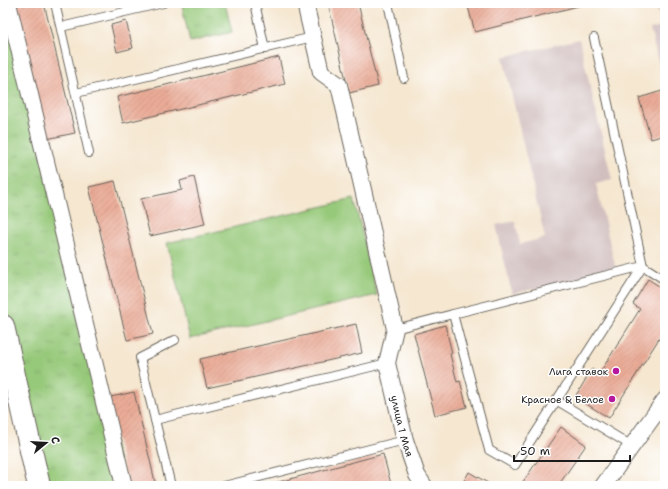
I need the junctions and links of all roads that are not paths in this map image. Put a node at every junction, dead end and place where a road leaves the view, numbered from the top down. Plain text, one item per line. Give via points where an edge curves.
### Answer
1 (8, 3) edge
2 (56, 3) edge
3 (163, 3) edge
4 (254, 3) edge
5 (305, 3) edge
6 (388, 3) edge
7 (61, 27) junction
8 (313, 37) junction
9 (594, 38) dead end
10 (265, 48) junction
11 (404, 78) dead end
12 (76, 93) junction
13 (89, 153) dead end
14 (643, 266) junction
15 (665, 280) edge
16 (453, 314) junction
17 (3, 326) edge
18 (395, 329) junction
19 (175, 340) dead end
20 (387, 363) junction
21 (556, 400) junction
22 (665, 400) edge
23 (155, 420) junction
24 (405, 440) junction
25 (632, 446) junction
26 (39, 486) edge
27 (124, 486) edge
28 (171, 486) edge
29 (224, 486) edge
30 (424, 486) edge
31 (603, 486) edge

1 - 27 street
2 - 7 lane
3 - 7 lane
4 - 10 lane
5 - 8 street
6 - 11 lane
7 - 12 lane
8 - 10 lane
8 - 18 street via 321,72 339,86
9 - 14 lane
10 - 12 lane
12 - 13 lane
14 - 15 lane
14 - 16 lane
14 - 21 lane
16 - 18 lane
16 - 21 lane via 489,450 515,465
17 - 26 main road
18 - 20 street
19 - 23 lane via 140,358
20 - 23 lane
20 - 24 street, улица 1 Мая
21 - 25 lane
22 - 25 street
23 - 28 lane
24 - 29 lane
24 - 30 street, улица 1 Мая via 417,475
25 - 31 street

